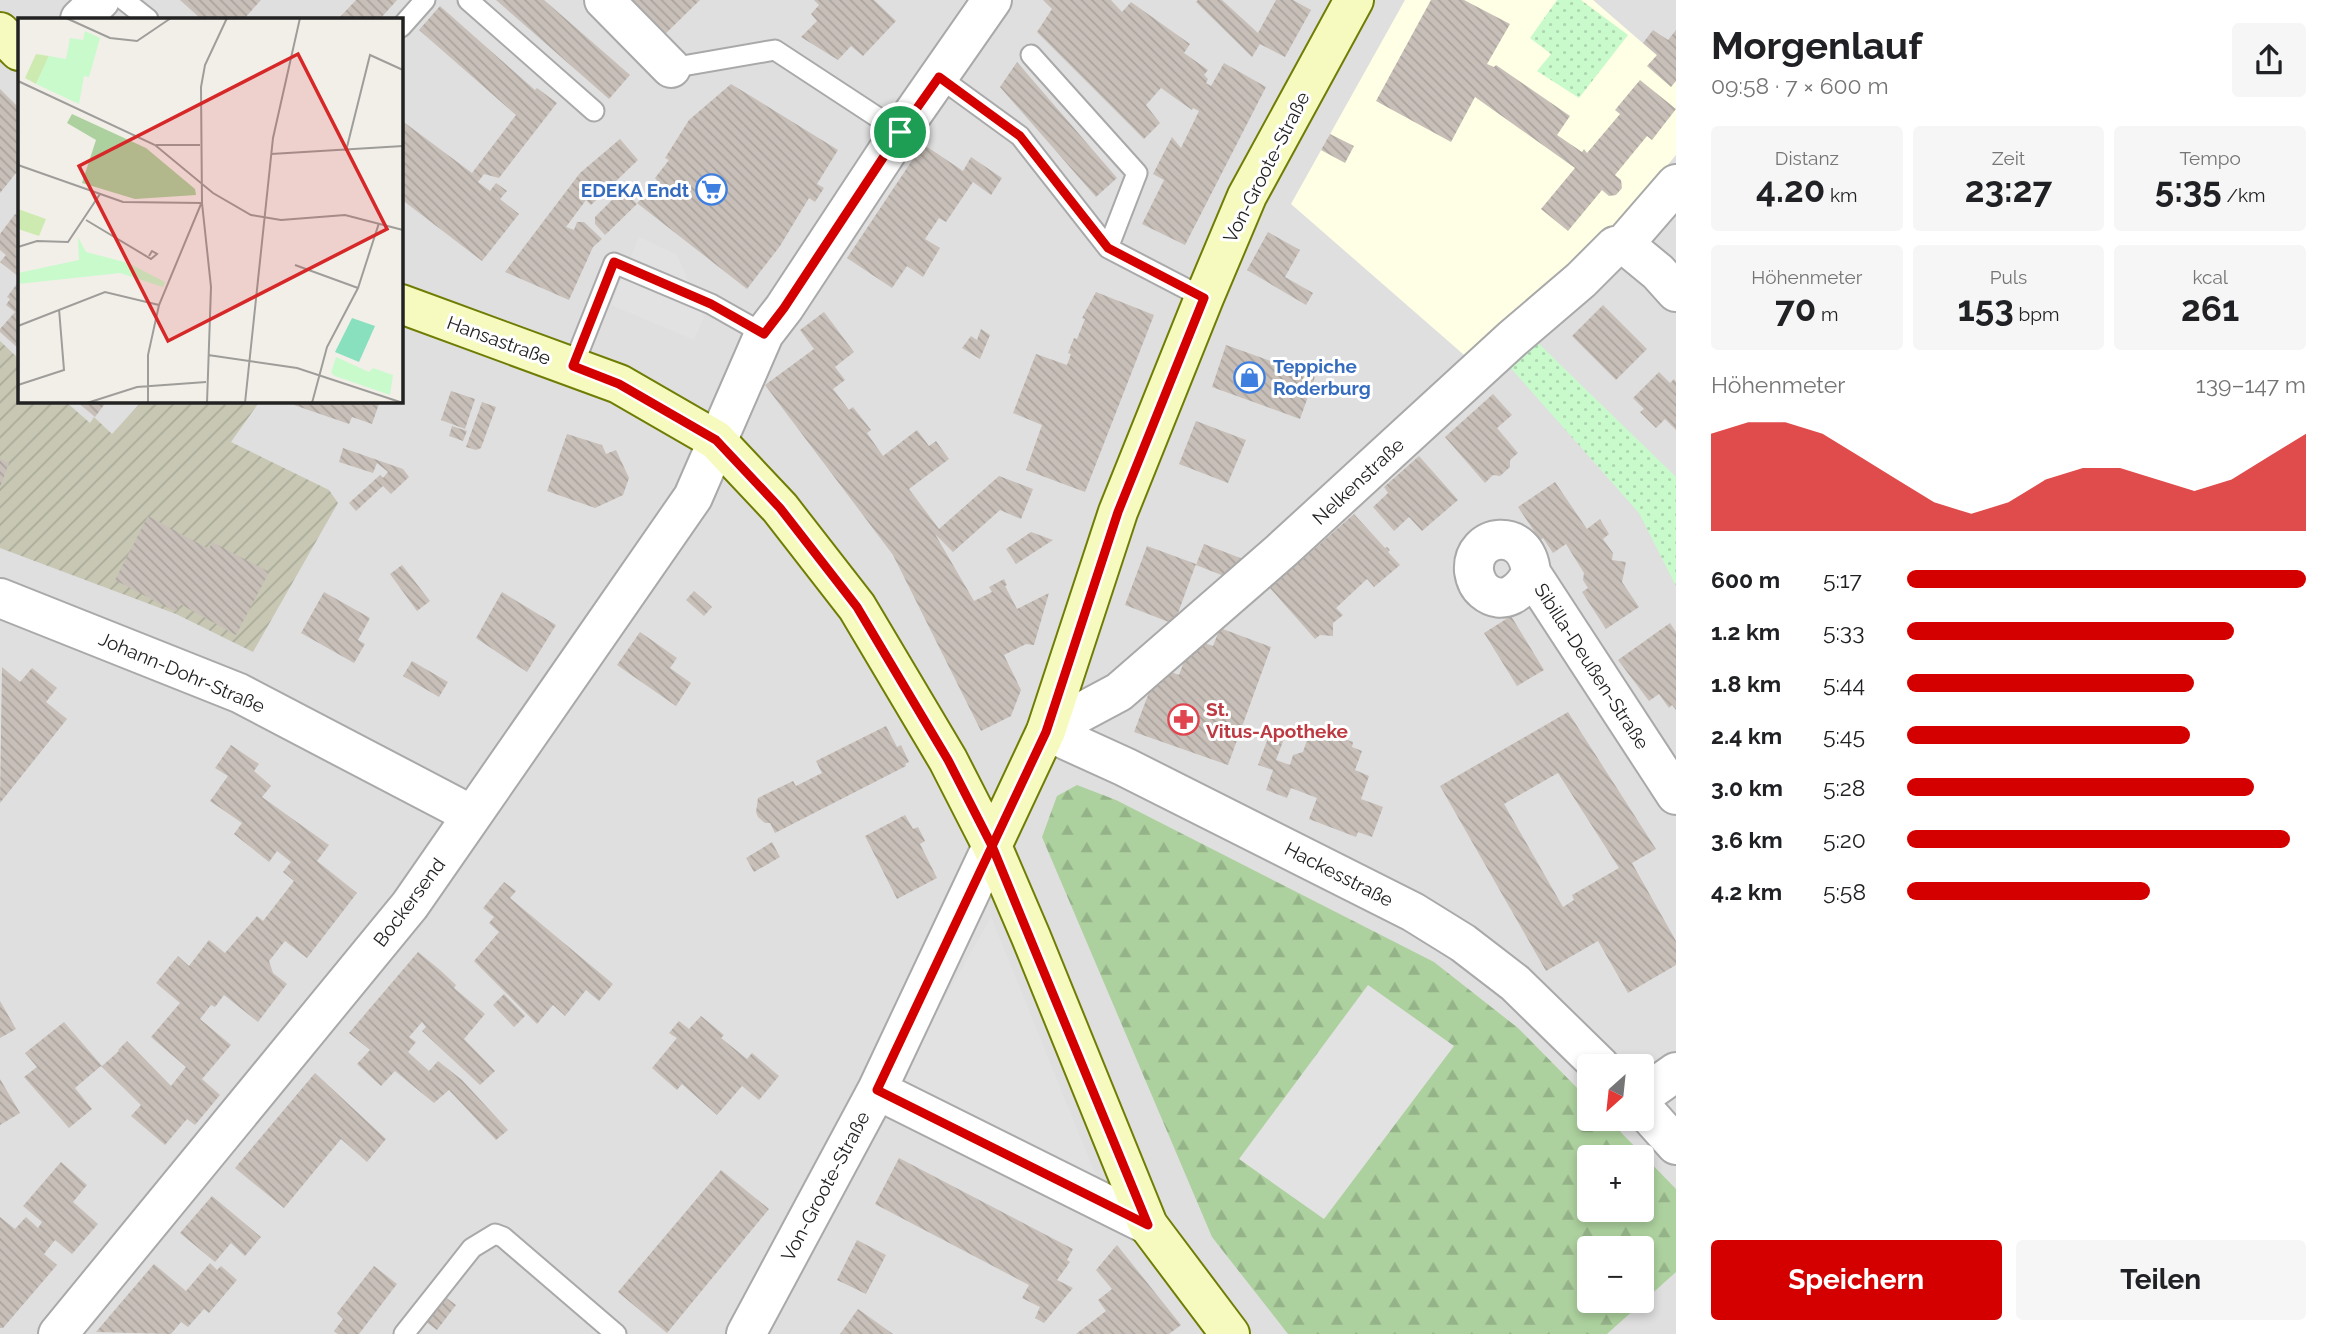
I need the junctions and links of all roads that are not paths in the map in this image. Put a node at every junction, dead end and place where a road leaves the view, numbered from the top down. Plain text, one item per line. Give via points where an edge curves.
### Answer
1 (100, 0) edge
2 (124, 0) edge
3 (425, 0) edge
4 (468, 0) edge
5 (604, 0) edge
6 (992, 0) edge
7 (1354, 0) edge
8 (81, 18) edge
9 (147, 18) edge
10 (402, 26) edge
11 (0, 32) edge
12 (18, 50) edge
13 (1031, 55) dead end
14 (671, 68) joint
15 (939, 77) junction
16 (594, 111) dead end
17 (900, 132) junction
18 (1668, 208) edge
19 (1624, 244) junction
20 (1108, 248) junction
21 (1670, 272) edge
22 (1204, 298) junction
23 (402, 304) edge
24 (764, 334) junction
25 (573, 366) junction
26 (716, 440) junction
27 (1531, 573) dead end
28 (2, 603) edge
29 (1046, 732) junction
30 (1676, 795) edge
31 (472, 815) junction
32 (992, 846) junction
33 (1588, 1054) edge
34 (1676, 1072) edge
35 (1654, 1088) edge
36 (877, 1090) junction
37 (1654, 1120) edge
38 (1676, 1145) edge
39 (1148, 1225) junction
40 (58, 1334) edge
41 (404, 1334) edge
42 (616, 1334) edge
43 (746, 1334) edge
44 (1230, 1334) edge

1 - 8 street
2 - 9 lane
3 - 10 lane
4 - 16 lane
5 - 14 street
6 - 15 street, Bockersend
7 - 22 street, Von-Groote-Straße via 1247,196
11 - 12 street
13 - 20 lane via 1137,173
14 - 17 lane via 775,50
15 - 17 street, Bockersend
15 - 20 lane via 1020,136
17 - 24 street, Bockersend
18 - 19 street, Nelkenstraße
19 - 21 street
19 - 29 street, Nelkenstraße via 1615,246 1119,692
20 - 22 lane
22 - 29 street, Von-Groote-Straße via 1118,512
23 - 25 street, Hansastraße
24 - 25 lane via 711,304 614,262
24 - 26 street, Bockersend
25 - 26 street, Hansastraße via 619,384
26 - 31 street, Bockersend via 693,497
26 - 32 street, Hansastraße via 780,508 857,607 948,760
27 - 30 street, Sibilla-Deußen-Straße
28 - 31 street, Johann-Dohr-Straße via 239,693
29 - 32 street, Von-Groote-Straße
29 - 33 street, Hackesstraße via 1125,766 1413,912 1515,983
31 - 40 street, Bockersend via 410,905
32 - 36 street, Von-Groote-Straße
32 - 39 street, Hansastraße
34 - 35 street
36 - 39 street
36 - 43 street, Von-Groote-Straße
37 - 38 street
39 - 44 street, Hansastraße
41 - 42 lane via 472,1248 495,1234

